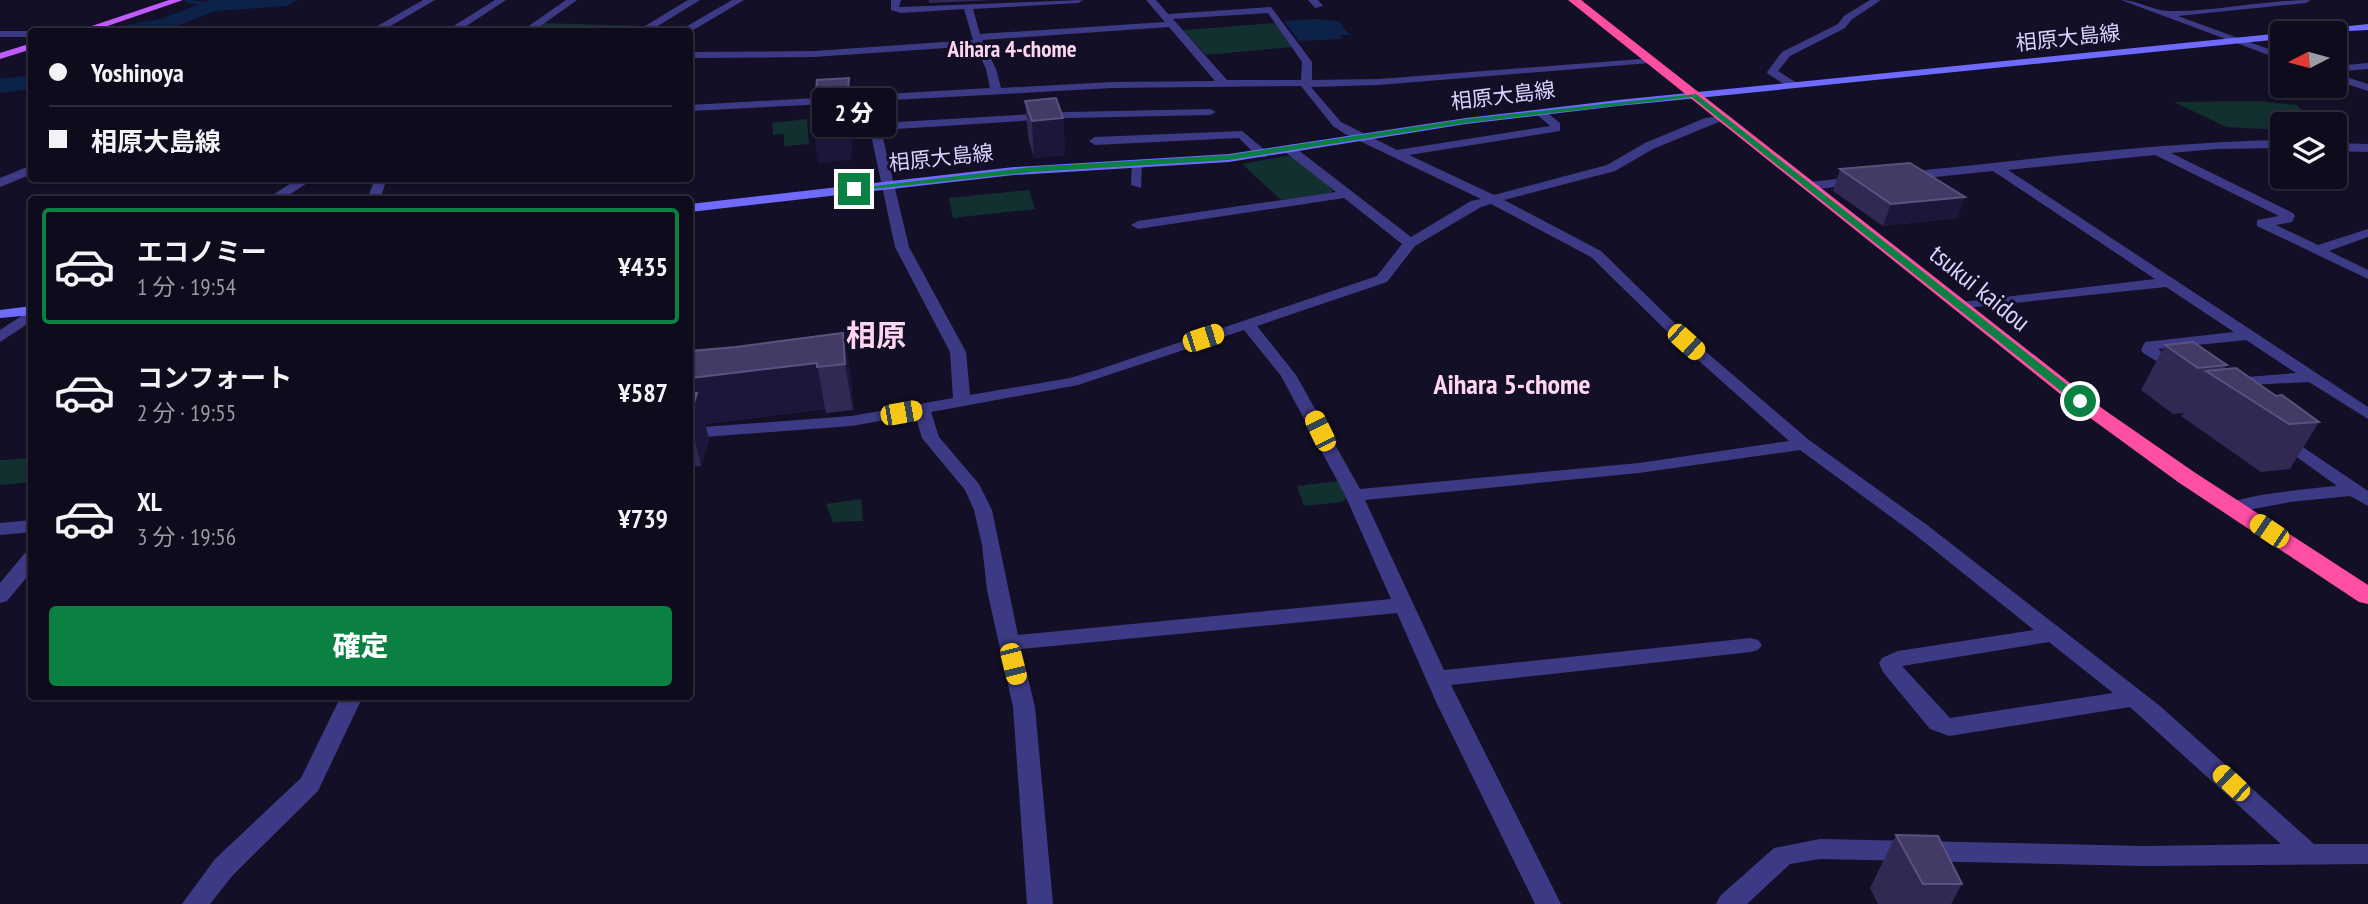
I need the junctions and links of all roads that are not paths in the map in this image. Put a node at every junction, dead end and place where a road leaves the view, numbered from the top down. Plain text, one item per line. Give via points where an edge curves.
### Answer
1 (178, 0) edge
2 (429, 0) edge
3 (501, 0) edge
4 (572, 0) edge
5 (695, 0) edge
6 (896, 0) edge
7 (1078, 0) edge
8 (1151, 0) edge
9 (1574, 0) edge
10 (1876, 0) edge
11 (2126, 0) edge
12 (2306, 0) edge
13 (714, 1) edge
14 (737, 1) edge
15 (967, 6) junction
16 (2165, 14) junction
17 (1168, 21) junction
18 (2368, 27) edge
19 (91, 28) edge
20 (379, 28) edge
21 (456, 28) edge
22 (531, 28) edge
23 (647, 28) edge
24 (689, 28) edge
25 (2347, 29) edge
26 (0, 34) edge
27 (28, 34) edge
28 (2270, 37) edge
29 (977, 40) junction
30 (2239, 41) junction
31 (28, 47) edge
32 (2270, 53) edge
33 (693, 55) edge
34 (0, 56) edge
35 (1650, 60) junction
36 (2368, 66) edge
37 (2347, 68) edge
38 (2347, 81) edge
39 (1224, 84) junction
40 (1306, 84) junction
41 (1793, 85) junction
42 (2368, 88) edge
43 (996, 91) junction
44 (1694, 95) junction
45 (868, 97) junction
46 (693, 108) edge
47 (1210, 113) dead end
48 (1540, 113) junction
49 (1722, 117) junction
50 (875, 127) junction
51 (1360, 138) junction
52 (1095, 141) dead end
53 (2270, 143) edge
54 (2347, 148) edge
55 (1289, 149) junction
56 (2367, 149) edge
57 (2157, 151) junction
58 (1262, 154) junction
59 (1394, 154) junction
60 (1136, 164) junction
61 (1994, 166) junction
62 (28, 171) edge
63 (1898, 177) edge
64 (1873, 180) edge
65 (302, 182) edge
66 (0, 184) edge
67 (890, 185) junction
68 (1137, 185) dead end
69 (1809, 186) junction
70 (1345, 194) junction
71 (278, 196) edge
72 (1490, 198) junction
73 (693, 208) edge
74 (1138, 225) dead end
75 (2368, 233) edge
76 (1410, 243) junction
77 (2320, 249) junction
78 (2368, 261) edge
79 (2347, 264) junction
80 (2368, 275) edge
81 (2168, 282) junction
82 (1962, 306) junction
83 (28, 312) edge
84 (0, 314) edge
85 (28, 315) edge
86 (1247, 324) junction
87 (2248, 335) junction
88 (0, 337) edge
89 (2311, 377) junction
90 (2196, 379) edge
91 (2224, 393) edge
92 (962, 401) junction
93 (922, 409) junction
94 (2368, 414) edge
95 (2265, 426) edge
96 (693, 433) edge
97 (1803, 444) junction
98 (1354, 495) junction
99 (2361, 495) edge
100 (2232, 507) junction
101 (28, 526) edge
102 (0, 529) edge
103 (28, 562) edge
104 (0, 596) edge
105 (2368, 596) edge
106 (1404, 605) junction
107 (2053, 634) junction
108 (1008, 643) junction
109 (1751, 645) dead end
110 (1437, 679) junction
111 (2134, 698) junction
112 (350, 700) edge
113 (2308, 854) junction
114 (2368, 854) edge
115 (195, 904) edge
116 (1041, 904) edge
117 (1548, 904) edge
118 (1729, 904) edge

1 - 19 main road
2 - 20 street
3 - 21 street
4 - 22 street
5 - 23 street
6 - 15 street via 894,8 901,10
7 - 15 street
8 - 17 street
9 - 35 highway, tsukui kaidou
10 - 41 street via 1842,26 1781,59 1772,72
11 - 16 street
12 - 16 street
13 - 14 street
14 - 24 street
15 - 29 street
16 - 30 street
17 - 29 street
17 - 39 street
17 - 40 street via 1271,10 1307,62
18 - 25 street
26 - 27 street
28 - 30 street, 相原大島線
29 - 33 street via 794,55
29 - 43 street via 994,71
30 - 32 street
30 - 41 street, 相原大島線
31 - 34 main road
35 - 40 street
35 - 44 highway, tsukui kaidou
36 - 37 street
38 - 42 street
39 - 40 street
39 - 43 street
40 - 51 street via 1337,124
41 - 44 street, 相原大島線
43 - 45 street
44 - 48 street, 相原大島線
44 - 49 highway, tsukui kaidou
45 - 46 street
45 - 50 street
47 - 50 street via 1068,115
48 - 51 street, 相原大島線
48 - 59 street via 1556,129
49 - 69 highway, tsukui kaidou
49 - 72 street via 1649,146 1611,167
50 - 67 street
51 - 55 street, 相原大島線
51 - 59 street
52 - 58 street via 1242,134
53 - 57 street
54 - 56 street
55 - 58 street, 相原大島線
55 - 70 street
57 - 61 street
57 - 77 street via 2287,215 2287,219 2262,223
58 - 60 street, 相原大島線
59 - 72 street
60 - 67 street, 相原大島線 via 1032,169
60 - 68 street
61 - 63 street
61 - 81 street
62 - 66 street
64 - 69 street
65 - 71 street
67 - 73 street, 相原大島線
67 - 92 street via 902,247 958,352
69 - 82 highway, tsukui kaidou
70 - 74 street
70 - 76 street
72 - 76 street
72 - 97 street via 1596,254 1686,342
75 - 77 street
76 - 86 street via 1382,279
77 - 79 street
78 - 79 street
79 - 80 street
81 - 82 street
81 - 87 street
82 - 100 highway, tsukui kaidou via 2086,405
83 - 84 street
85 - 88 street
86 - 92 street via 1072,382
86 - 98 street via 1288,374
87 - 89 street
87 - 90 street via 2150,345 2157,357
89 - 91 street
89 - 94 street
92 - 93 street
93 - 96 street via 812,425
93 - 108 street via 931,438 973,488 984,510
95 - 99 street
97 - 98 street via 1639,468
97 - 107 street
98 - 106 street
99 - 100 street via 2290,496
100 - 105 highway, tsukui kaidou
101 - 102 street
103 - 104 street
106 - 108 street
106 - 110 street
107 - 111 street
107 - 111 street via 1890,663 1938,723 1949,727
108 - 116 street via 1030,749
109 - 110 street
110 - 117 street
111 - 113 street
112 - 115 street via 310,784 224,867
113 - 114 street
113 - 118 street via 2144,856 1820,849 1783,855

